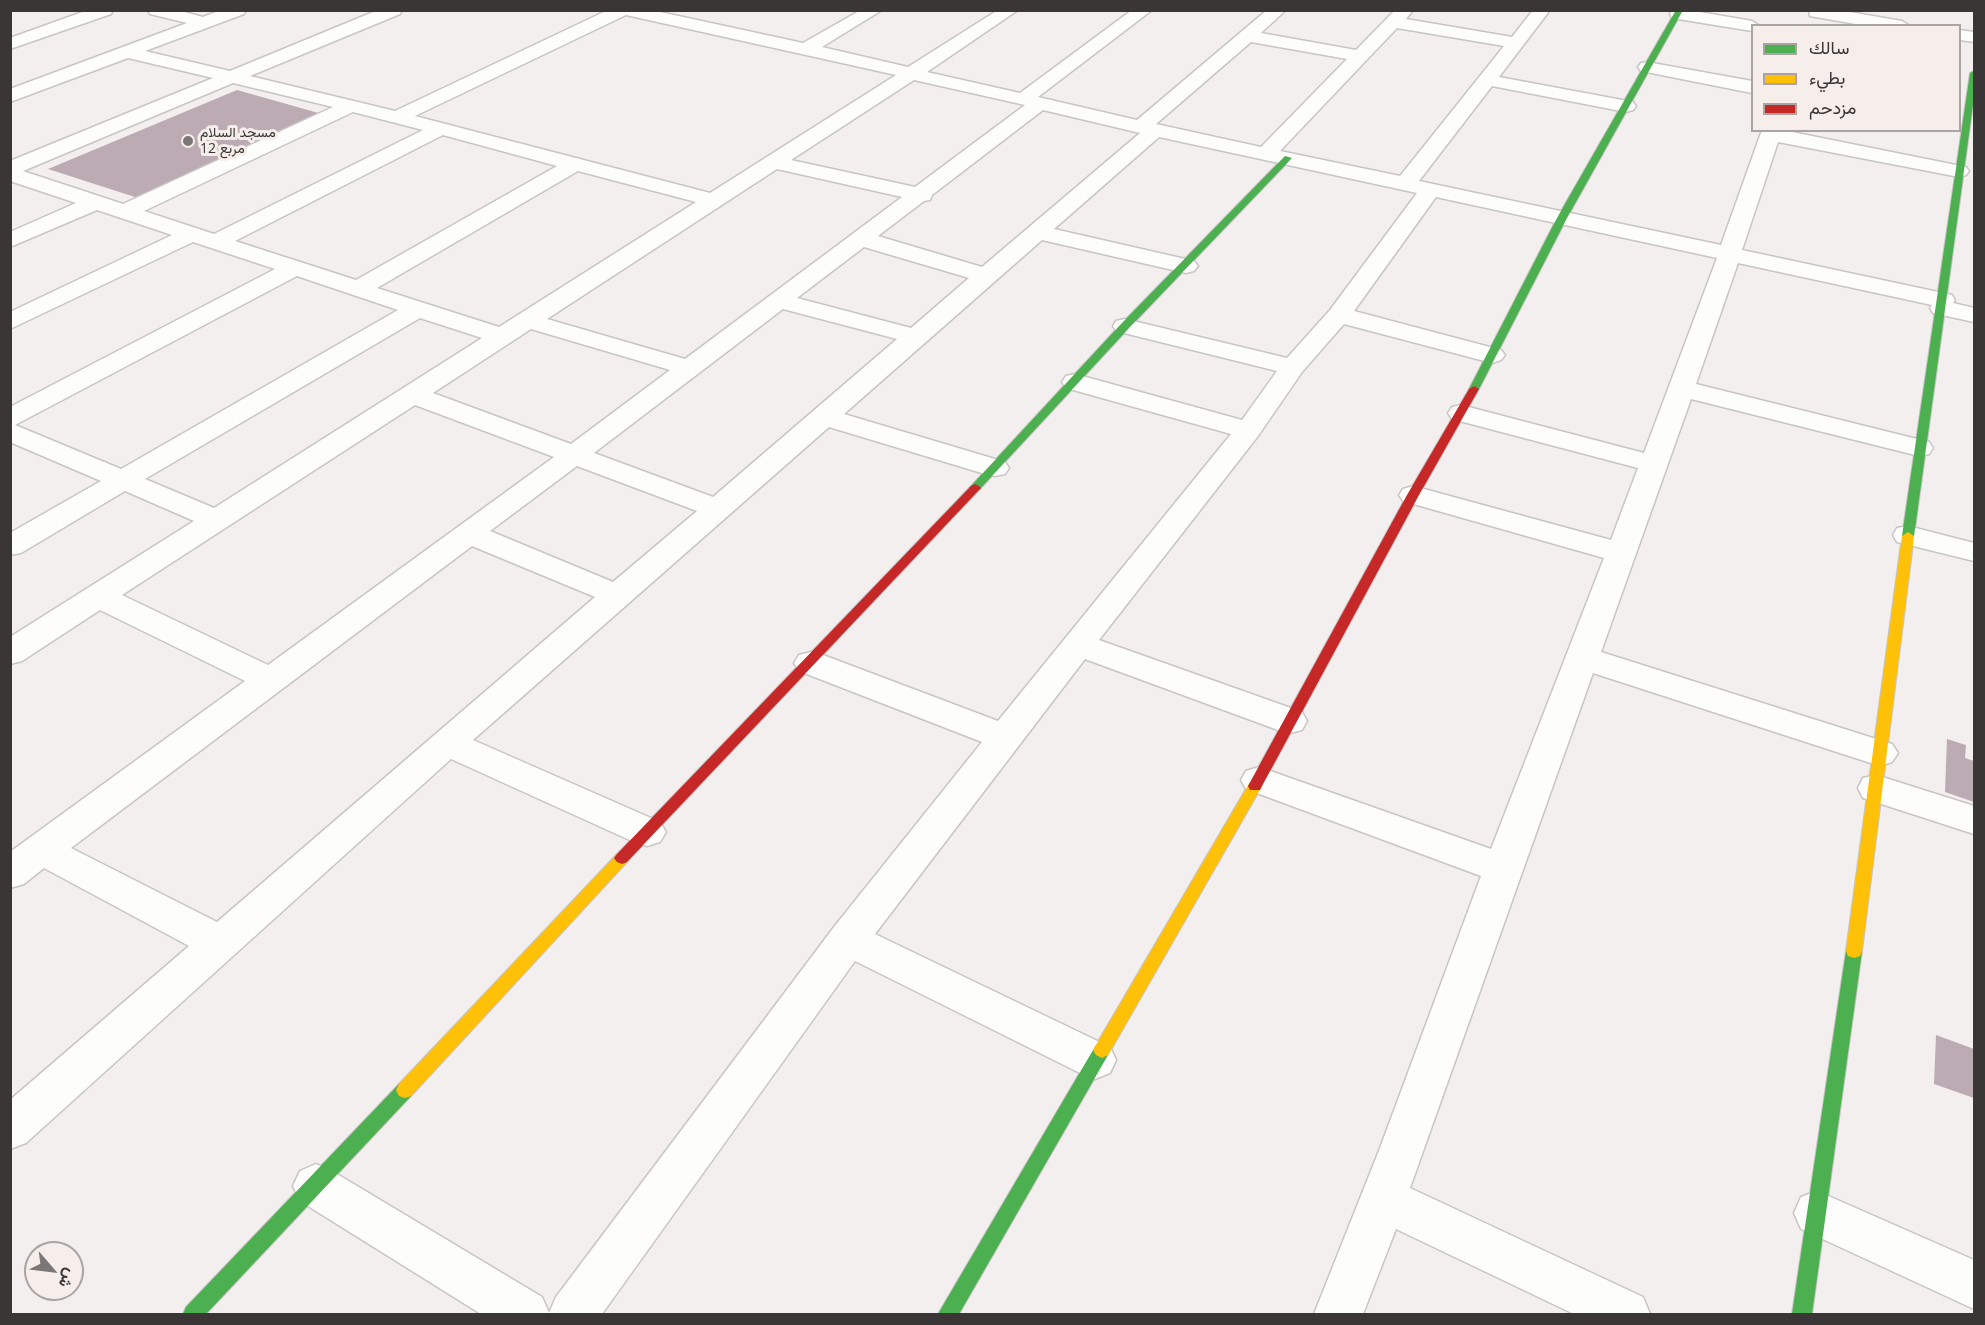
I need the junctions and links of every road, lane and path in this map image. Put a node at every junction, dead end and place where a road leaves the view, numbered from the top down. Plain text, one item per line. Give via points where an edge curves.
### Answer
1 (105, 10) edge
2 (156, 10) edge
3 (238, 10) edge
4 (393, 10) edge
5 (624, 10) edge
6 (874, 10) edge
7 (1010, 10) edge
8 (1278, 10) edge
9 (1542, 10) edge
10 (1116, 12) dead end
11 (1679, 12) edge
12 (1141, 13) edge
13 (734, 15) dead end
14 (1400, 16) edge
15 (1814, 16) edge
16 (205, 23) junction
17 (20, 24) dead end
18 (1884, 24) edge
19 (1751, 26) edge
20 (708, 28) junction
21 (48, 30) junction
22 (1247, 36) junction
23 (1516, 43) junction
24 (10, 44) edge
25 (806, 49) junction
26 (127, 52) junction
27 (1360, 56) junction
28 (1647, 67) junction
29 (910, 73) junction
30 (1974, 73) edge
31 (234, 77) junction
32 (1487, 80) junction
33 (1751, 87) edge
34 (10, 96) edge
35 (1030, 102) junction
36 (351, 106) junction
37 (1626, 106) junction
38 (397, 117) junction
39 (1148, 128) junction
40 (440, 129) junction
41 (1771, 133) edge
42 (1969, 139) edge
43 (1265, 154) junction
44 (1288, 159) junction
45 (772, 162) junction
46 (574, 164) junction
47 (10, 169) edge
48 (1959, 171) junction
49 (10, 174) edge
50 (1418, 187) junction
51 (922, 195) junction
52 (712, 200) junction
53 (96, 202) junction
54 (124, 212) junction
55 (1563, 218) junction
56 (1038, 232) junction
57 (192, 234) junction
58 (862, 239) junction
59 (10, 240) edge
60 (215, 242) junction
61 (1729, 254) junction
62 (1186, 266) junction
63 (295, 268) junction
64 (987, 276) junction
65 (358, 289) junction
66 (780, 301) junction
67 (1942, 304) junction
68 (417, 309) junction
69 (1339, 315) junction
70 (1974, 315) edge
71 (525, 320) junction
72 (10, 322) edge
73 (1125, 326) junction
74 (500, 336) junction
75 (917, 337) junction
76 (1491, 355) junction
77 (690, 368) junction
78 (1293, 368) junction
79 (1075, 382) junction
80 (1680, 388) junction
81 (413, 395) junction
82 (1461, 413) junction
83 (825, 417) junction
84 (10, 418) edge
85 (1248, 430) junction
86 (10, 432) edge
87 (1920, 448) junction
88 (574, 455) junction
89 (1654, 464) junction
90 (995, 468) junction
91 (123, 480) junction
92 (1413, 495) junction
93 (717, 508) junction
94 (217, 520) junction
95 (468, 533) junction
96 (1908, 535) junction
97 (10, 546) edge
98 (1974, 552) edge
99 (1621, 553) junction
100 (617, 595) junction
101 (98, 596) junction
102 (1078, 644) junction
103 (10, 653) edge
104 (1584, 658) junction
105 (811, 663) junction
106 (271, 680) junction
107 (1290, 721) junction
108 (1005, 737) junction
109 (447, 743) junction
110 (1878, 771) junction
111 (1259, 780) junction
112 (1974, 820) edge
113 (647, 832) junction
114 (42, 850) junction
115 (1503, 869) junction
116 (10, 873) edge
117 (848, 939) junction
118 (220, 943) junction
119 (1095, 1060) junction
120 (10, 1129) edge
121 (316, 1186) junction
122 (1385, 1200) junction
123 (1817, 1214) junction
124 (1974, 1285) edge
125 (193, 1314) edge
126 (525, 1314) edge
127 (573, 1314) edge
128 (948, 1314) edge
129 (1339, 1314) edge
130 (1626, 1314) edge
131 (1802, 1314) edge

1 - 21 street
2 - 16 street
3 - 16 street
4 - 31 street
5 - 20 street
5 - 38 street
6 - 25 street
7 - 29 street
8 - 22 street
9 - 23 street
10 - 12 street
11 - 19 street
11 - 28 street
12 - 35 street
13 - 20 street
14 - 23 street
14 - 27 street
15 - 18 street
16 - 26 street
17 - 21 street
20 - 25 street
21 - 24 street
22 - 27 street
22 - 39 street
23 - 32 street
25 - 29 street
26 - 31 street
26 - 34 street
27 - 43 street
28 - 33 street
28 - 37 street
29 - 35 street
29 - 45 street
30 - 42 street
31 - 36 street
31 - 47 street
32 - 37 street
32 - 50 street
35 - 39 street
35 - 51 street
36 - 38 street
36 - 54 street
37 - 55 street
38 - 40 street
39 - 43 street
39 - 56 street
40 - 46 street
40 - 60 street
41 - 48 street
41 - 61 street
42 - 48 street
43 - 44 street
44 - 50 street
44 - 62 street
45 - 51 street
45 - 52 street
46 - 52 street
46 - 65 street
48 - 67 street
49 - 53 street
50 - 55 street
50 - 69 street
51 - 58 street
52 - 71 street
53 - 54 street
53 - 59 street
54 - 57 street
55 - 61 street
55 - 76 street
56 - 62 street
56 - 64 street
57 - 60 street
57 - 72 street
58 - 64 street
58 - 66 street
60 - 63 street
61 - 67 street
61 - 80 street
62 - 73 street
63 - 65 street
63 - 84 street
64 - 75 street
65 - 68 street
66 - 75 street
66 - 77 street
67 - 70 street
67 - 87 street
68 - 74 street
68 - 91 street
69 - 76 street
69 - 78 street
71 - 74 street
71 - 77 street
73 - 78 street
73 - 79 street
74 - 81 street
75 - 83 street
76 - 82 street
77 - 88 street
78 - 85 street
79 - 85 street
79 - 90 street
80 - 87 street
80 - 89 street
81 - 88 street
81 - 94 street
82 - 89 street
82 - 92 street
83 - 90 street
83 - 93 street
85 - 102 street
86 - 91 street
87 - 96 street
88 - 93 street
88 - 95 street
89 - 99 street
90 - 105 street
91 - 94 street
91 - 97 street
92 - 99 street
92 - 107 street
93 - 100 street
94 - 101 street
95 - 100 street
95 - 106 street
96 - 98 street
96 - 110 street
99 - 104 street
100 - 109 street
101 - 103 street
101 - 106 street
102 - 107 street
102 - 108 street
104 - 110 street
104 - 115 street
105 - 108 street
105 - 113 street
106 - 114 street
107 - 111 street
108 - 117 street
109 - 113 street
109 - 118 street
110 - 112 street
110 - 123 street
111 - 115 street
111 - 119 street
113 - 121 street
114 - 116 street
114 - 118 street
115 - 122 street
117 - 119 street
117 - 127 street
118 - 120 street
119 - 128 street
121 - 125 street
121 - 126 street
122 - 129 street
122 - 130 street
123 - 124 street
123 - 131 street

